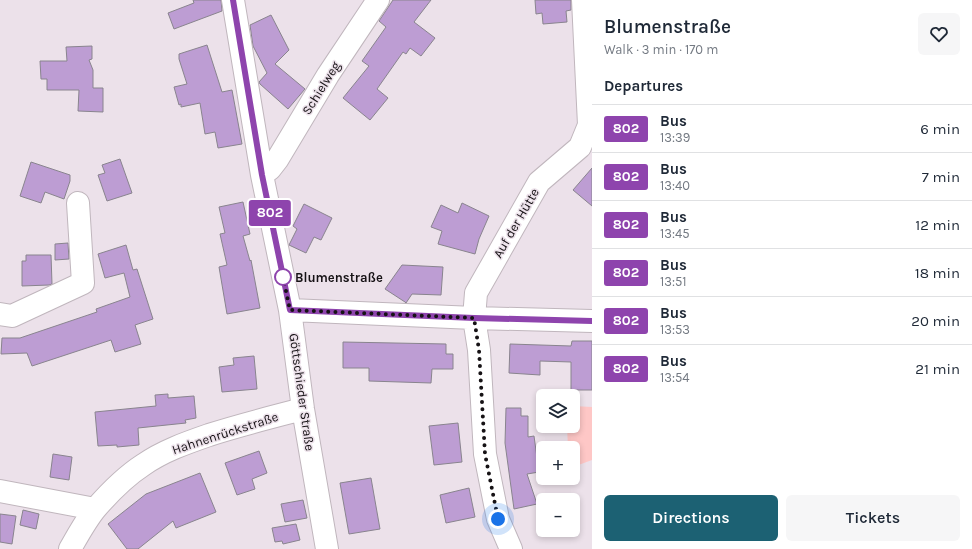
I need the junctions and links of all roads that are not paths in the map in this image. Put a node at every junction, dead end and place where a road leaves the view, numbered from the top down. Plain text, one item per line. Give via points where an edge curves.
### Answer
1 (233, 0) edge
2 (378, 0) edge
3 (586, 2) edge
4 (262, 175) junction
5 (78, 203) dead end
6 (290, 310) junction
7 (0, 314) edge
8 (474, 318) junction
9 (592, 321) edge
10 (303, 409) junction
11 (0, 490) edge
12 (95, 509) junction
13 (70, 549) edge
14 (327, 549) edge
15 (510, 549) edge

1 - 4 street, Göttschieder Straße
2 - 4 street, Schielweg via 328,75 277,160
3 - 8 street, Auf der Hütte via 589,125 580,147 539,182 476,294
4 - 6 street, Göttschieder Straße
5 - 7 street via 83,283 12,316
6 - 8 street
6 - 10 street, Göttschieder Straße
8 - 9 street
8 - 15 street, Auf der Hütte via 479,350 485,454 498,519
10 - 12 street, Hahnenrückstraße via 235,426 163,453 142,465
10 - 14 street, Göttschieder Straße
11 - 12 street
12 - 13 street, Hahnenrückstraße

